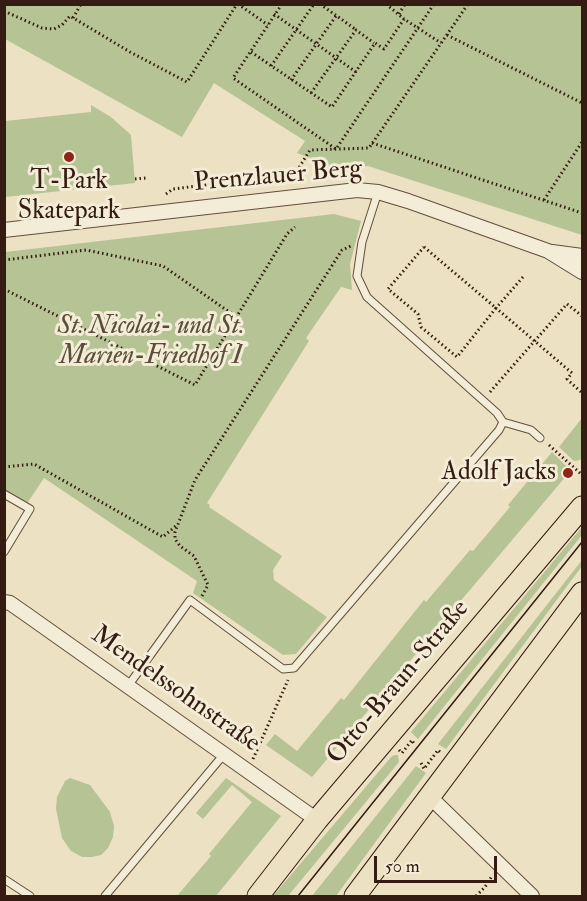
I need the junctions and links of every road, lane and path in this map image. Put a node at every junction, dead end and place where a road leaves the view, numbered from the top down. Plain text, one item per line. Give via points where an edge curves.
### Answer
1 (81, 4) edge
2 (238, 4) edge
3 (282, 4) edge
4 (314, 4) edge
5 (320, 4) edge
6 (386, 4) edge
7 (405, 4) edge
8 (434, 4) edge
9 (468, 4) edge
10 (4, 11) edge
11 (399, 14) junction
12 (274, 15) junction
13 (336, 16) junction
14 (73, 18) junction
15 (405, 19) junction
16 (268, 25) junction
17 (418, 28) junction
18 (296, 30) junction
19 (356, 30) junction
20 (447, 35) junction
21 (375, 43) junction
22 (441, 43) junction
23 (316, 44) junction
24 (250, 52) junction
25 (336, 58) junction
26 (271, 66) junction
27 (356, 72) junction
28 (291, 80) junction
29 (311, 93) junction
30 (582, 103) edge
31 (582, 142) edge
32 (372, 143) junction
33 (336, 149) junction
34 (146, 178) dead end
35 (135, 179) dead end
36 (378, 192) junction
37 (166, 194) dead end
38 (544, 200) junction
39 (582, 213) edge
40 (295, 227) dead end
41 (4, 230) edge
42 (342, 250) dead end
43 (548, 251) junction
44 (582, 256) edge
45 (4, 260) edge
46 (582, 272) edge
47 (523, 277) dead end
48 (4, 289) edge
49 (496, 308) junction
50 (582, 316) edge
51 (238, 318) junction
52 (534, 341) junction
53 (582, 393) edge
54 (483, 400) junction
55 (503, 422) junction
56 (540, 438) joint
57 (4, 467) edge
58 (581, 474) edge
59 (4, 494) edge
60 (582, 507) edge
61 (180, 523) junction
62 (4, 552) edge
63 (582, 593) edge
64 (4, 602) edge
65 (197, 606) junction
66 (294, 668) junction
67 (128, 686) junction
68 (414, 744) dead end
69 (398, 749) dead end
70 (225, 753) junction
71 (442, 753) dead end
72 (421, 763) dead end
73 (248, 770) junction
74 (429, 796) junction
75 (317, 820) junction
76 (499, 864) junction
77 (4, 879) edge
78 (30, 897) edge
79 (105, 897) edge
80 (258, 897) edge
81 (355, 897) edge
82 (476, 897) edge
83 (532, 897) edge

1 - 14 path
2 - 14 path via 187,82
2 - 16 path
3 - 12 path
4 - 18 path
5 - 13 path
6 - 11 path
7 - 11 path
8 - 17 path
9 - 20 path
10 - 14 path via 54,30 70,16
11 - 15 path
12 - 16 path
12 - 18 path
13 - 19 path
13 - 23 path
15 - 17 path
15 - 21 path via 384,49
16 - 24 path
17 - 22 path
17 - 33 path
18 - 23 path
18 - 26 path
19 - 21 path
19 - 25 path
20 - 22 path
20 - 30 path
21 - 27 path
22 - 32 path
23 - 25 path
23 - 28 path
24 - 26 path
24 - 33 path via 233,78
25 - 27 path
25 - 29 path
26 - 28 path
27 - 29 path via 332,107
28 - 29 path
31 - 38 path
32 - 33 path via 369,148
32 - 38 path
33 - 37 path via 310,150 295,174 173,189
34 - 35 path
36 - 41 street, Prenzlauer Berg via 342,191
36 - 43 street, Prenzlauer Berg
36 - 54 lane via 362,242 357,276 367,297
38 - 39 path
40 - 51 path via 287,234
42 - 61 path via 195,480
43 - 44 street, Prenzlauer Berg
43 - 46 street, Prenzlauer Berg
45 - 51 path via 86,250 163,266
47 - 49 path
48 - 51 path via 195,386
49 - 49 path via 424,247 388,289 418,314 421,327 457,357
49 - 52 path
50 - 52 path via 567,304
52 - 53 path via 572,373 567,379
52 - 54 path
54 - 55 lane
55 - 56 lane via 531,430
55 - 66 lane
56 - 58 path
57 - 61 path via 34,464 163,537
59 - 62 lane via 30,509
60 - 75 main road, Otto-Braun-Straße
61 - 65 path via 175,539 194,556 208,585
63 - 74 main road
64 - 67 street, Mendelssohnstraße
65 - 66 lane via 284,669
65 - 67 lane via 190,600
66 - 73 path
67 - 70 street, Mendelssohnstraße
68 - 69 path via 412,740 402,753
70 - 73 street, Mendelssohnstraße
70 - 79 lane
71 - 72 path via 438,750 424,769
73 - 75 street, Mendelssohnstraße
74 - 76 street
74 - 81 main road
75 - 80 main road, Otto-Braun-Straße
76 - 82 path
76 - 83 street
77 - 78 lane

